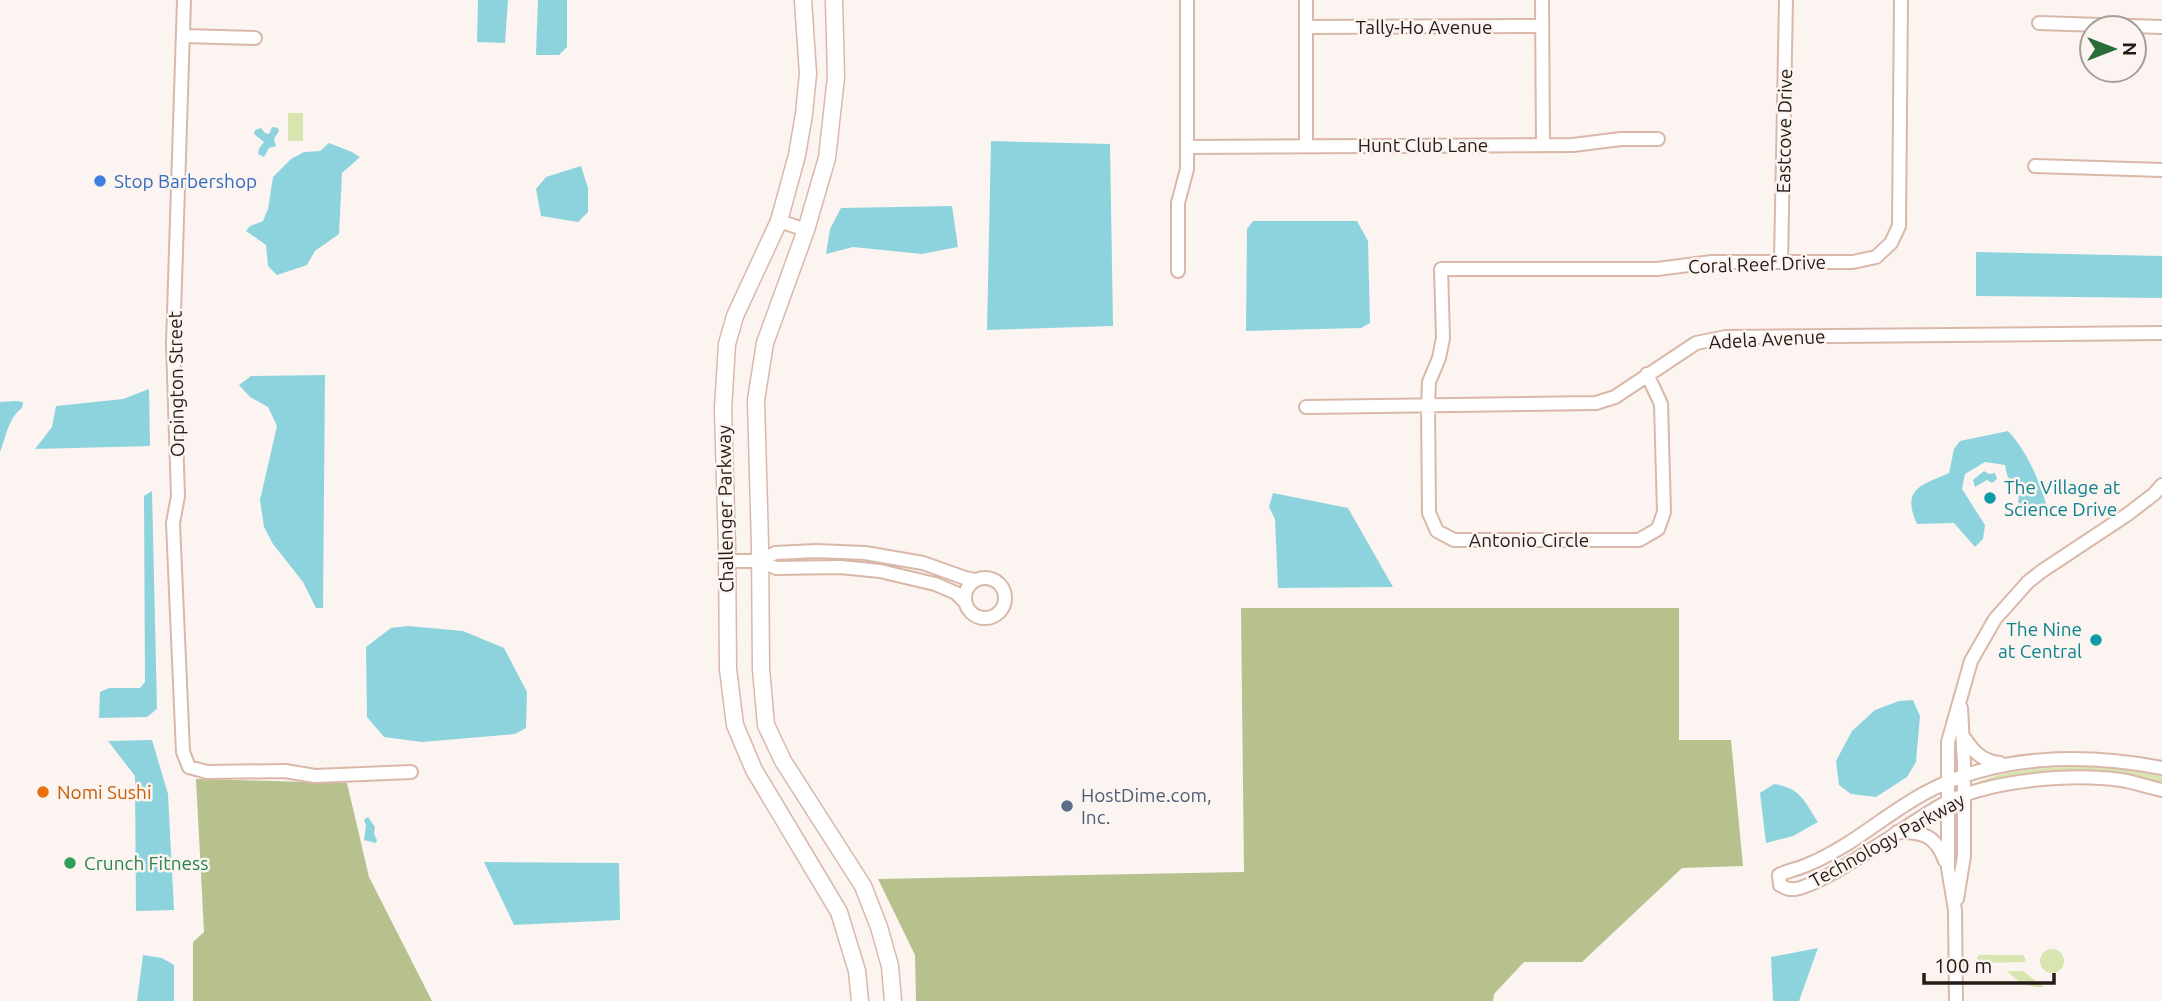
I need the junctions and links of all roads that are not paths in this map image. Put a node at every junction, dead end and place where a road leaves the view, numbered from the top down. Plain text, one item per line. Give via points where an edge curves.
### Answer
1 (184, 0) edge
2 (803, 0) edge
3 (834, 0) edge
4 (1187, 0) edge
5 (1306, 0) edge
6 (1542, 0) edge
7 (1786, 0) edge
8 (1901, 0) edge
9 (2039, 23) dead end
10 (1541, 26) junction
11 (1306, 27) junction
12 (2162, 27) edge
13 (183, 36) junction
14 (256, 38) dead end
15 (1658, 139) dead end
16 (1306, 145) junction
17 (1543, 145) junction
18 (1188, 147) junction
19 (2035, 166) dead end
20 (2162, 170) edge
21 (779, 221) junction
22 (806, 230) junction
23 (1781, 262) junction
24 (1178, 271) dead end
25 (2162, 333) edge
26 (1443, 338) joint
27 (1647, 374) junction
28 (1428, 405) junction
29 (1306, 407) dead end
30 (2162, 485) edge
31 (727, 561) junction
32 (760, 561) junction
33 (975, 580) junction
34 (964, 601) junction
35 (1960, 701) junction
36 (1963, 735) junction
37 (2007, 764) junction
38 (2162, 768) edge
39 (411, 772) dead end
40 (1964, 776) junction
41 (1948, 783) junction
42 (2162, 790) edge
43 (1964, 795) junction
44 (1948, 802) junction
45 (1897, 832) junction
46 (1948, 868) junction
47 (1955, 910) junction
48 (860, 1001) edge
49 (893, 1001) edge
50 (1956, 1001) edge

1 - 13 street, Orpington Street
2 - 21 main road, Challenger Parkway via 808,74 804,114
3 - 22 main road, Challenger Parkway via 836,77 827,158
4 - 18 street
5 - 11 street
6 - 10 street
7 - 23 street, Eastcove Drive
8 - 23 street, Coral Reef Drive via 1899,226 1891,243 1876,257 1853,262
9 - 12 street
10 - 11 street, Tally-Ho Avenue
10 - 17 street
11 - 16 street
13 - 14 street
13 - 39 street, Orpington Street via 173,344 178,496 173,523 183,752 189,767 207,772 285,771 315,776
15 - 17 street, Hunt Club Lane
16 - 17 street, Hunt Club Lane
16 - 18 street, Hunt Club Lane
18 - 24 street via 1178,203
19 - 20 street
21 - 22 street
21 - 31 main road, Challenger Parkway via 735,316 727,344 723,409
22 - 32 main road, Challenger Parkway via 765,343 756,400
23 - 26 street, Coral Reef Drive via 1712,262 1657,269 1441,269
25 - 27 street, Adela Avenue via 1726,337 1696,343
26 - 28 street, Antonio Circle via 1429,382
27 - 28 street, Adela Avenue via 1615,397 1596,403
27 - 28 street, Antonio Circle via 1661,404 1664,512 1658,529 1639,540 1454,540 1437,531 1429,513
28 - 29 street, Adela Avenue
30 - 35 street via 2128,514 2042,571 2012,598 1977,650
31 - 32 street
31 - 48 main road, Challenger Parkway via 728,669 735,725 754,770 839,912 857,971
32 - 33 street via 775,553 865,553 923,563
32 - 34 street via 776,568 860,568 904,575 956,593
32 - 49 main road, Challenger Parkway via 766,725 783,761 863,886 890,967
33 - 34 street
33 - 34 street via 989,578 1000,584 1005,598 1001,610 981,618 967,609
35 - 36 street
35 - 41 street via 1948,742
36 - 37 street via 1983,760
36 - 40 street
37 - 38 street, Technology Parkway via 2070,760
37 - 40 street, Technology Parkway
40 - 41 street, Technology Parkway
40 - 43 street
41 - 44 street
41 - 45 street, Technology Parkway via 1847,844 1779,876 1780,885 1790,890 1828,877
42 - 43 street, Technology Parkway via 2122,780 2070,777
43 - 44 street, Technology Parkway
43 - 47 street via 1964,856
44 - 45 street, Technology Parkway
44 - 46 street
45 - 46 street via 1930,838
46 - 47 street
47 - 50 street

